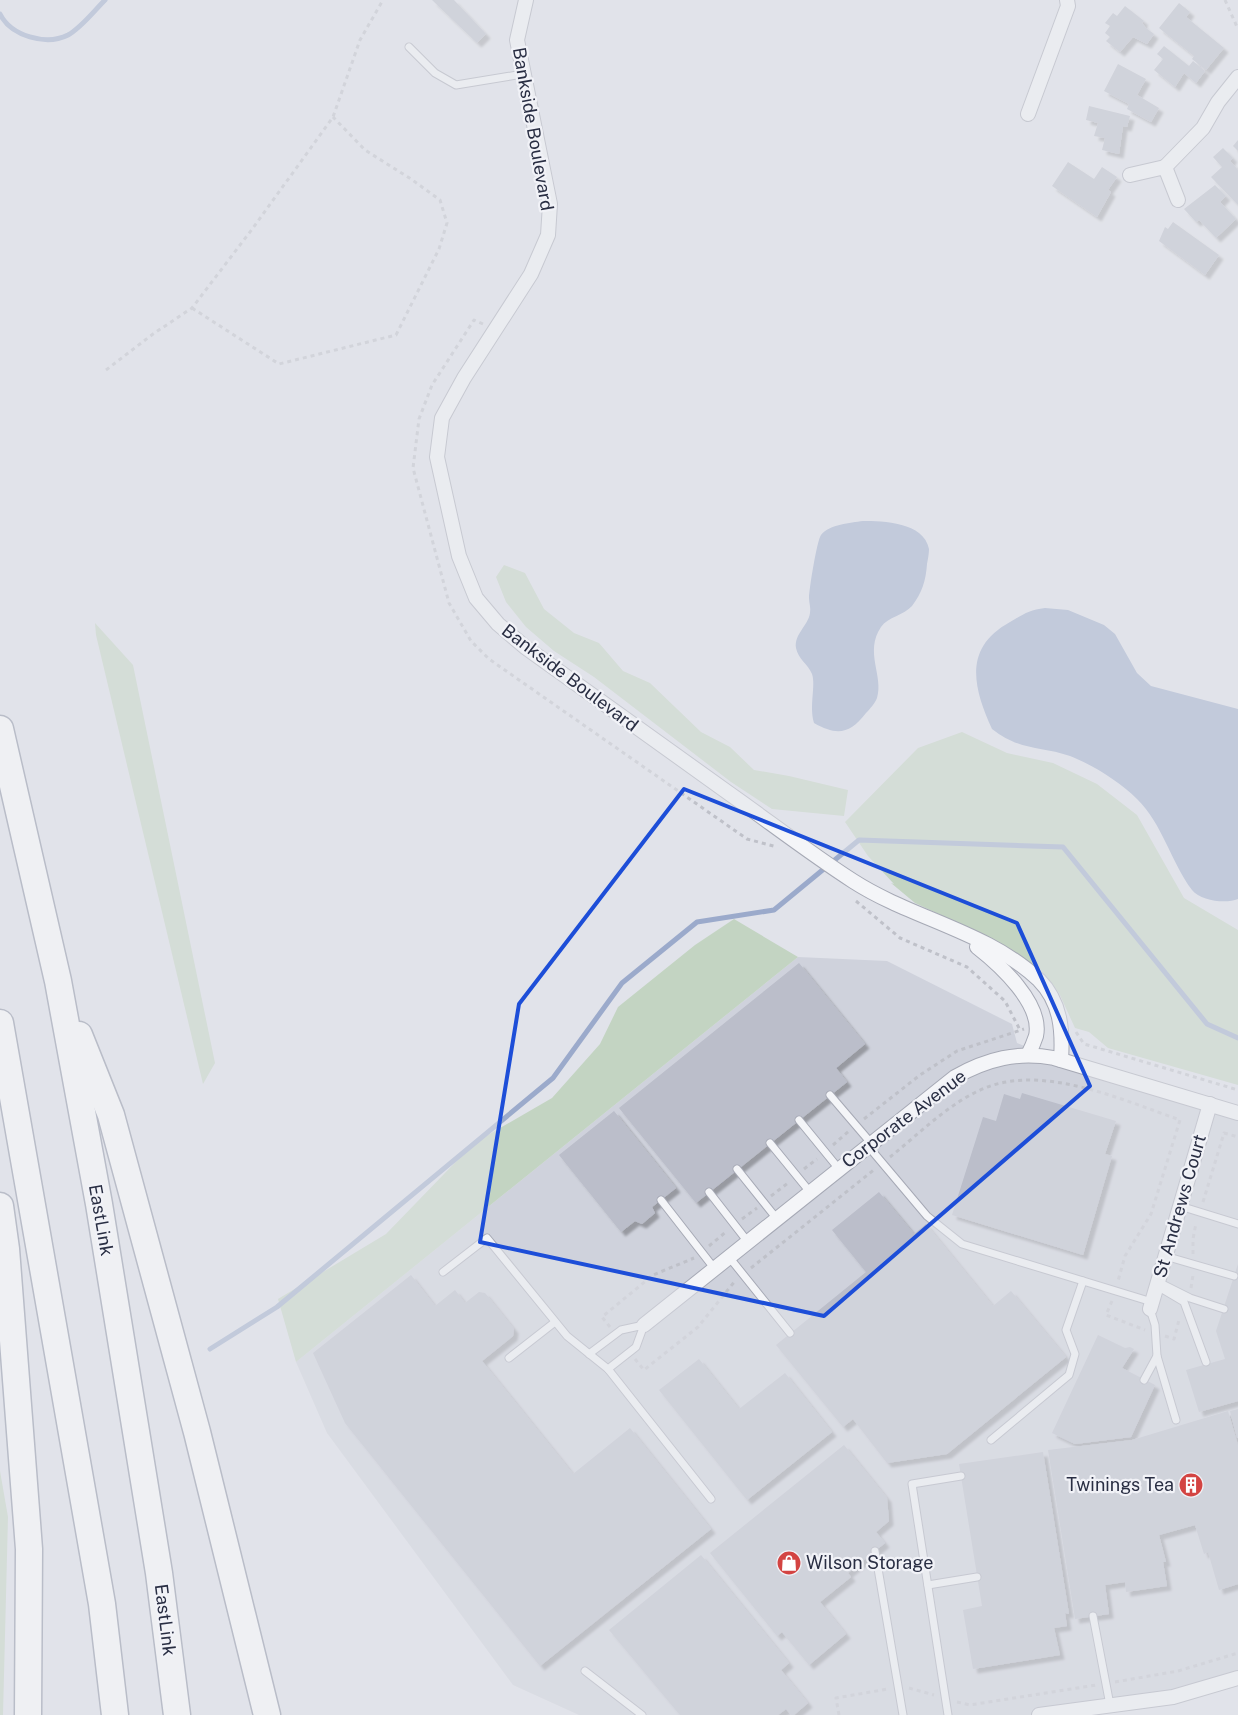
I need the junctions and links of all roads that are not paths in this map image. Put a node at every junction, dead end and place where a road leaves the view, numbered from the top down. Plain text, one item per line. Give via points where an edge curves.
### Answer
1 (526, 0) edge
2 (1067, 0) edge
3 (409, 48) dead end
4 (523, 74) junction
5 (1238, 77) edge
6 (1028, 114) dead end
7 (1165, 167) junction
8 (1130, 175) dead end
9 (1178, 200) dead end
10 (0, 729) edge
11 (955, 930) junction
12 (58, 981) junction
13 (0, 1022) edge
14 (1028, 1054) junction
15 (1062, 1060) junction
16 (830, 1095) dead end
17 (1210, 1104) junction
18 (1238, 1113) edge
19 (799, 1120) dead end
20 (770, 1144) dead end
21 (869, 1144) junction
22 (737, 1169) dead end
23 (839, 1169) junction
24 (709, 1192) dead end
25 (810, 1192) junction
26 (661, 1200) dead end
27 (0, 1206) edge
28 (1180, 1206) junction
29 (777, 1218) junction
30 (1238, 1224) edge
31 (748, 1242) junction
32 (1165, 1256) junction
33 (729, 1257) junction
34 (714, 1268) junction
35 (443, 1272) dead end
36 (1234, 1276) dead end
37 (1083, 1281) junction
38 (1157, 1284) junction
39 (1151, 1306) junction
40 (1224, 1309) dead end
41 (555, 1322) junction
42 (644, 1326) junction
43 (790, 1333) dead end
44 (589, 1354) junction
45 (1157, 1356) junction
46 (509, 1358) dead end
47 (1206, 1362) dead end
48 (608, 1369) junction
49 (1144, 1380) dead end
50 (1176, 1420) dead end
51 (991, 1440) dead end
52 (961, 1476) dead end
53 (711, 1498) dead end
54 (875, 1551) dead end
55 (977, 1577) dead end
56 (928, 1585) junction
57 (1093, 1616) dead end
58 (585, 1671) dead end
59 (1238, 1678) edge
60 (1110, 1706) junction
61 (28, 1715) edge
62 (115, 1715) edge
63 (177, 1715) edge
64 (268, 1715) edge
65 (642, 1715) edge
66 (903, 1715) edge
67 (948, 1715) edge
68 (1039, 1715) edge

1 - 4 street, Bankside Boulevard via 517,40
2 - 6 street via 1068,6
3 - 4 lane via 435,73 456,85
4 - 11 street, Bankside Boulevard via 550,204 548,235 531,274 442,418 437,457 459,556 476,598 524,647 788,844 854,882
5 - 7 street via 1203,128
7 - 8 street
7 - 9 street
10 - 12 highway, EastLink
11 - 14 street, Bankside Boulevard via 999,965 1023,993 1036,1029
11 - 15 street, Bankside Boulevard via 1013,960 1039,980 1058,1011 1063,1029
12 - 63 highway, EastLink via 99,1204 151,1524
12 - 64 highway via 111,1115 197,1432
13 - 62 highway via 102,1604
14 - 15 street, Corporate Avenue
14 - 21 street, Corporate Avenue via 996,1058 963,1072
15 - 17 street, Corporate Avenue
16 - 21 lane
17 - 18 street, Corporate Avenue
17 - 28 street, St Andrews Court
19 - 23 lane
20 - 25 lane
21 - 23 street, Corporate Avenue
21 - 37 lane via 927,1216 962,1244
22 - 29 lane
23 - 25 street, Corporate Avenue
24 - 31 lane
25 - 29 street, Corporate Avenue
26 - 34 lane
27 - 61 highway via 29,1549
28 - 30 lane
28 - 32 street, St Andrews Court
29 - 31 street, Corporate Avenue
31 - 33 street, Corporate Avenue
32 - 36 lane
32 - 38 street, St Andrews Court
33 - 34 street, Corporate Avenue
33 - 43 lane
34 - 42 street, Corporate Avenue
35 - 41 lane via 487,1238
37 - 39 lane
37 - 51 lane via 1066,1330 1075,1354 1069,1375
38 - 39 street, St Andrews Court
38 - 40 lane
38 - 47 lane via 1184,1302
39 - 45 lane
41 - 44 lane
41 - 46 lane
42 - 44 lane via 621,1330
42 - 48 lane via 636,1347
44 - 48 lane
45 - 49 lane
45 - 50 lane
48 - 53 lane
52 - 56 lane via 912,1484
54 - 66 lane
55 - 56 lane
56 - 67 lane
57 - 60 lane
58 - 65 lane
59 - 60 street via 1173,1697
60 - 68 street

